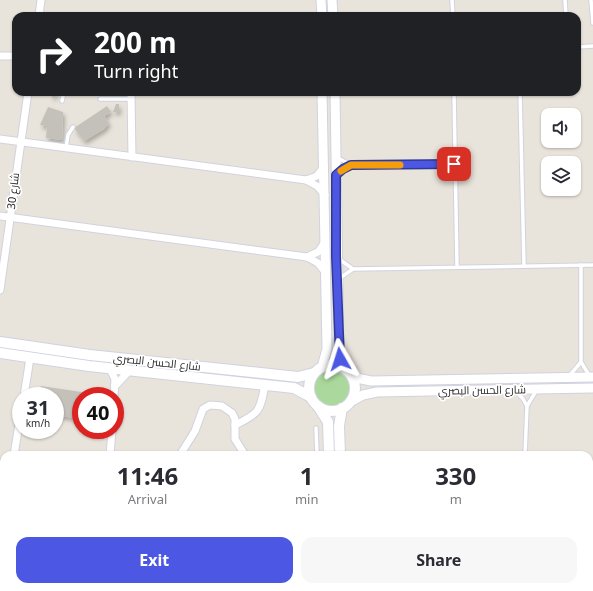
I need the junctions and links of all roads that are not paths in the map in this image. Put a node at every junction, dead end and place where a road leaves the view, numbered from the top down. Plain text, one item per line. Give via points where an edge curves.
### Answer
1 (41, 0) edge
2 (321, 0) edge
3 (332, 0) edge
4 (452, 0) edge
5 (565, 0) edge
6 (591, 0) edge
7 (40, 12) edge
8 (322, 12) edge
9 (333, 12) edge
10 (453, 12) edge
11 (566, 12) edge
12 (593, 23) edge
13 (593, 46) edge
14 (581, 47) edge
15 (0, 56) edge
16 (12, 56) edge
17 (27, 96) edge
18 (63, 96) edge
19 (123, 96) edge
20 (131, 96) edge
21 (322, 96) edge
22 (335, 96) edge
23 (454, 96) edge
24 (520, 96) edge
25 (100, 99) dead end
26 (62, 101) dead end
27 (73, 127) dead end
28 (0, 139) edge
29 (20, 142) junction
30 (66, 148) junction
31 (336, 156) junction
32 (132, 157) junction
33 (454, 164) junction
34 (351, 165) junction
35 (324, 167) junction
36 (336, 175) junction
37 (306, 180) junction
38 (325, 195) junction
39 (0, 216) edge
40 (10, 217) junction
41 (325, 242) junction
42 (336, 256) junction
43 (307, 257) junction
44 (581, 265) junction
45 (593, 265) edge
46 (524, 266) junction
47 (457, 267) junction
48 (353, 269) junction
49 (326, 273) junction
50 (337, 282) junction
51 (0, 290) edge
52 (1, 340) edge
53 (0, 353) edge
54 (30, 358) junction
55 (581, 362) junction
56 (344, 368) junction
57 (110, 369) junction
58 (318, 370) junction
59 (129, 371) junction
60 (352, 377) junction
61 (592, 377) edge
62 (568, 378) junction
63 (265, 385) junction
64 (115, 386) joint
65 (25, 387) edge
66 (593, 388) edge
67 (538, 389) junction
68 (514, 390) junction
69 (311, 397) junction
70 (346, 405) junction
71 (318, 406) junction
72 (527, 406) junction
73 (236, 425) junction
74 (316, 428) dead end
75 (17, 439) edge
76 (111, 439) edge
77 (15, 451) edge
78 (110, 451) edge
79 (182, 451) edge
80 (242, 451) edge
81 (317, 451) edge
82 (329, 451) edge
83 (340, 451) edge
84 (525, 451) edge
85 (137, 591) edge
86 (141, 591) edge
87 (477, 591) edge
88 (493, 591) edge

1 - 7 street
2 - 8 street
3 - 9 street
4 - 10 lane
5 - 11 lane
6 - 12 lane
13 - 14 lane
15 - 16 street
17 - 29 street, شارع 30
18 - 26 lane
19 - 25 lane
20 - 32 street
21 - 35 street
22 - 31 street
23 - 33 lane
24 - 46 lane
27 - 30 lane via 68,135
28 - 29 street
29 - 30 street
29 - 40 street, شارع 30
30 - 32 street
31 - 34 lane
31 - 36 street
32 - 37 street
33 - 34 lane
33 - 47 lane
34 - 36 lane
35 - 37 street via 317,176
35 - 38 street
36 - 42 street
37 - 38 street via 317,186
38 - 41 street
39 - 40 street
40 - 43 street
40 - 51 street, شارع 30
41 - 43 street via 318,252
41 - 49 street
42 - 48 lane
42 - 50 street
43 - 49 street via 318,263
44 - 45 lane
44 - 46 lane
44 - 55 lane
46 - 47 lane
47 - 48 lane
48 - 50 lane
49 - 58 street via 327,349
50 - 56 street via 339,348
52 - 58 main road, شارع الحسن البصري via 97,356 298,377
53 - 54 main road, شارع الحسن البصري
54 - 57 main road, شارع الحسن البصري
54 - 65 street
55 - 61 lane
55 - 62 lane
56 - 58 main road via 333,365
56 - 60 main road
57 - 59 main road, شارع الحسن البصري
57 - 64 street
58 - 69 main road via 310,385
59 - 63 main road, شارع الحسن البصري
59 - 64 street
60 - 62 street, شارع الحسن البصري via 371,381
60 - 70 main road via 355,390
61 - 62 street, شارع الحسن البصري
63 - 69 main road, شارع الحسن البصري via 294,388
63 - 73 street via 258,410 253,416
66 - 67 street, شارع الحسن البصري
67 - 68 street, شارع الحسن البصري
67 - 72 lane
68 - 70 street, شارع الحسن البصري via 373,393
68 - 72 lane
69 - 71 main road
70 - 71 main road via 330,410
70 - 83 main road via 339,426
71 - 82 main road via 328,422
72 - 84 lane
73 - 79 street via 228,408 206,406
73 - 80 street via 235,440
74 - 81 lane
75 - 77 street
76 - 78 street
85 - 86 street
87 - 88 lane

